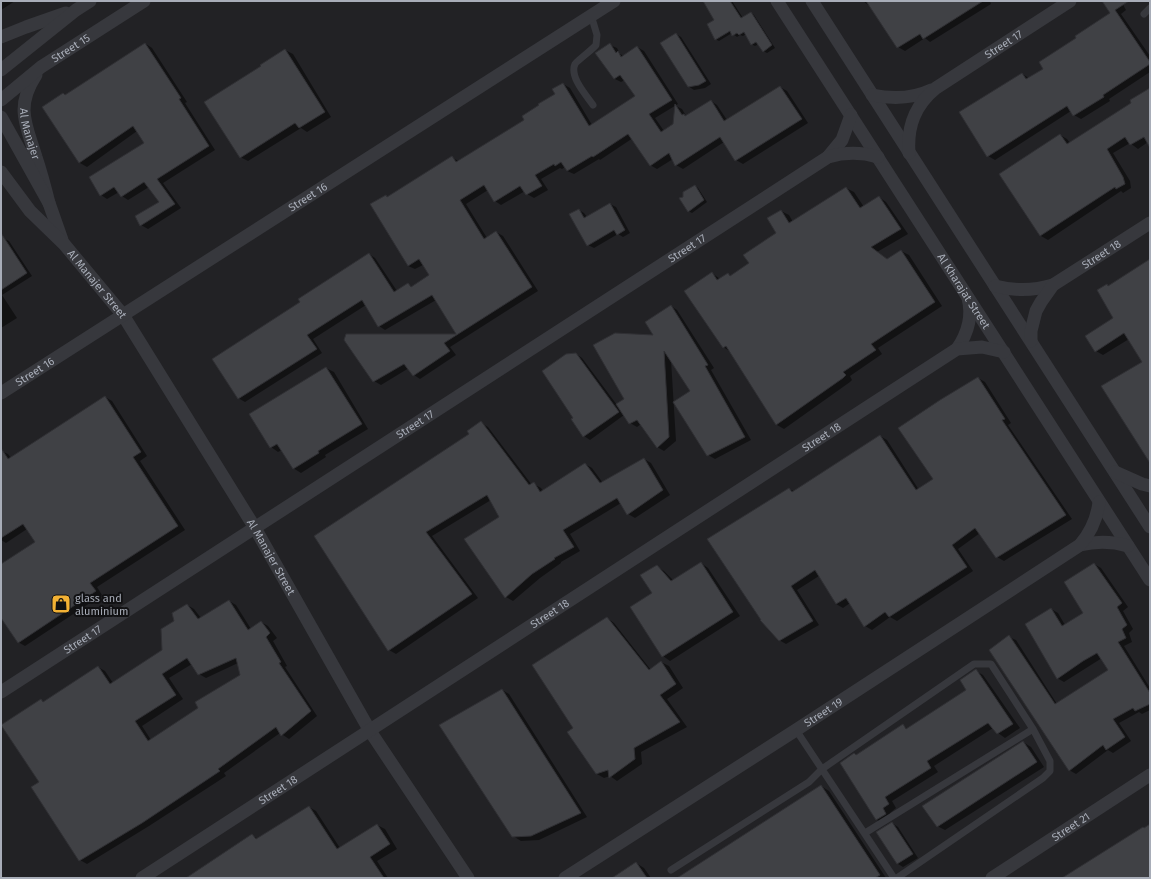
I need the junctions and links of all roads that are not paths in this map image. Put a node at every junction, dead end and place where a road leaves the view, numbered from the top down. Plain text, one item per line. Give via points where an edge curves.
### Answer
1 (90, 1) edge
2 (144, 1) edge
3 (614, 1) edge
4 (777, 1) edge
5 (812, 1) edge
6 (1070, 1) edge
7 (1150, 8) edge
8 (76, 10) junction
9 (1144, 14) dead end
10 (591, 15) junction
11 (1, 37) edge
12 (41, 67) junction
13 (1, 70) edge
14 (936, 88) junction
15 (872, 95) junction
16 (1, 100) edge
17 (593, 105) dead end
18 (851, 115) junction
19 (1, 117) edge
20 (909, 153) junction
21 (828, 157) junction
22 (878, 157) junction
23 (1, 173) edge
24 (48, 203) junction
25 (1150, 223) edge
26 (64, 244) junction
27 (1053, 285) junction
28 (995, 286) junction
29 (968, 296) junction
30 (123, 315) junction
31 (1031, 341) junction
32 (957, 349) junction
33 (1004, 352) junction
34 (1, 393) edge
35 (1115, 472) junction
36 (1150, 486) edge
37 (1099, 502) junction
38 (1150, 527) edge
39 (255, 528) junction
40 (1080, 545) junction
41 (1128, 546) junction
42 (1150, 580) edge
43 (1, 692) edge
44 (796, 730) junction
45 (1033, 730) junction
46 (370, 731) junction
47 (822, 769) junction
48 (1150, 775) edge
49 (865, 833) junction
50 (671, 870) dead end
51 (142, 878) edge
52 (468, 878) edge
53 (565, 878) edge
54 (896, 878) edge
55 (992, 878) edge

1 - 8 street
2 - 12 street, Street 15
3 - 10 street, Street 16
4 - 18 street, Al Kharajat Street
5 - 15 street
6 - 14 street, Street 17
7 - 9 lane
8 - 11 street
8 - 13 street
10 - 17 lane via 597,35 596,46 576,64 574,72 576,81
10 - 30 street, Street 16
12 - 16 street, Street 15
12 - 24 street, Al Manajer via 27,92 24,110 27,133 39,165
14 - 15 street, Street 17 via 905,97
14 - 20 street, Street 17 via 924,98 915,112 909,132
15 - 20 street
18 - 21 street, Street 17 via 842,140
18 - 22 street, Al Kharajat Street
19 - 24 street, Al Manajer Street
20 - 28 street
21 - 22 street, Street 17 via 854,153
21 - 39 street, Street 17
22 - 29 street, Al Kharajat Street
23 - 26 street, Al Manajer Street via 30,211
24 - 26 street, Al Manajer Street
25 - 27 street, Street 18
26 - 30 street, Al Manajer Street
27 - 28 street, Street 18 via 1018,290
27 - 31 street, Street 18 via 1036,311
28 - 31 street
29 - 32 street, Street 18 via 969,324 967,333
29 - 33 street, Al Kharajat Street
30 - 34 street, Street 16
30 - 39 street, Al Manajer Street
31 - 35 street
32 - 33 street, Street 18 via 982,347
32 - 46 street, Street 18
33 - 37 street, Al Kharajat Street
35 - 36 street
35 - 38 street
37 - 40 street, Street 19 via 1091,529
37 - 41 street, Al Kharajat Street
39 - 43 street, Street 17
39 - 46 street, Al Manajer Street
40 - 41 street, Street 19 via 1104,541
40 - 44 street, Street 19
41 - 42 street, Al Kharajat Street
44 - 47 lane
44 - 53 street, Street 19
45 - 47 lane via 991,664 974,664
45 - 49 lane
45 - 54 lane via 1050,761 1050,771 1047,775
46 - 51 street, Street 18
46 - 52 street, Al Manajer Street
47 - 49 lane
47 - 50 lane via 809,782
48 - 55 street, Street 21
49 - 54 lane

